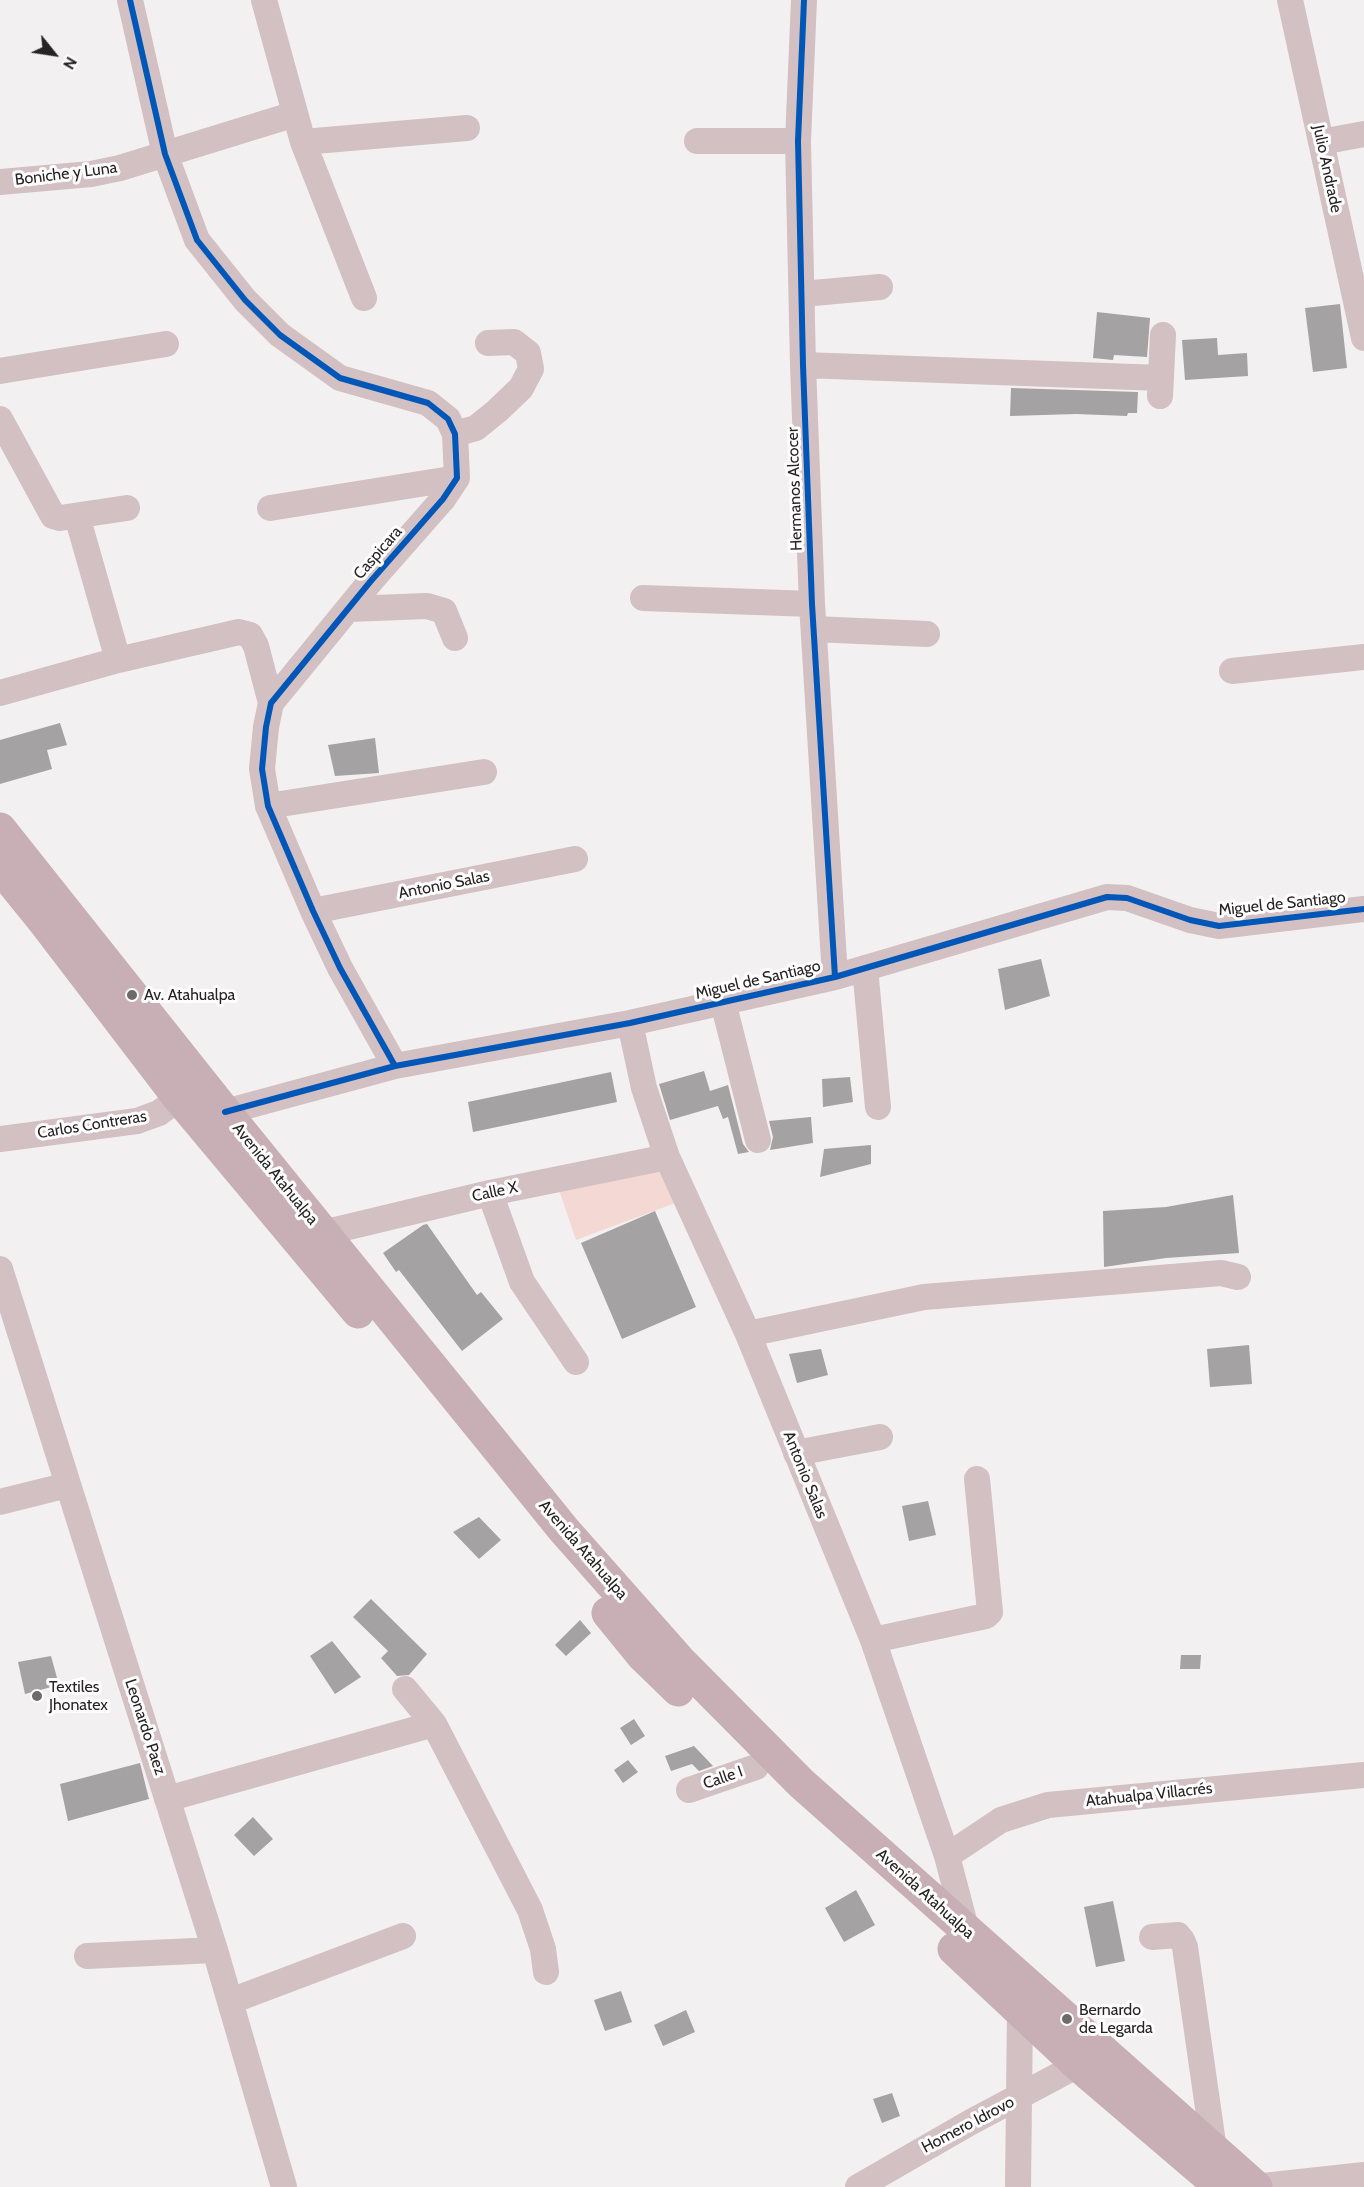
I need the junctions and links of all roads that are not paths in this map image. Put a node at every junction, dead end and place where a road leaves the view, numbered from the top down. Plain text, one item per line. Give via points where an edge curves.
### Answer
1 (130, 0) edge
2 (264, 0) edge
3 (804, 0) edge
4 (1290, 0) edge
5 (295, 114) junction
6 (467, 128) dead end
7 (1364, 134) edge
8 (697, 141) dead end
9 (798, 141) junction
10 (303, 142) junction
11 (1321, 142) junction
12 (165, 154) junction
13 (0, 182) edge
14 (880, 287) dead end
15 (802, 294) junction
16 (364, 298) dead end
17 (1163, 335) dead end
18 (1364, 338) edge
19 (488, 343) dead end
20 (166, 344) dead end
21 (803, 365) junction
22 (0, 371) edge
23 (0, 419) edge
24 (455, 434) junction
25 (456, 478) junction
26 (127, 508) dead end
27 (270, 508) dead end
28 (77, 516) junction
29 (643, 598) dead end
30 (812, 604) junction
31 (350, 609) junction
32 (814, 629) junction
33 (927, 634) dead end
34 (455, 638) dead end
35 (1364, 657) edge
36 (118, 660) junction
37 (1232, 671) dead end
38 (0, 693) edge
39 (271, 703) junction
40 (484, 772) dead end
41 (268, 806) junction
42 (0, 829) edge
43 (575, 859) dead end
44 (0, 867) edge
45 (1364, 909) edge
46 (313, 911) junction
47 (865, 968) junction
48 (835, 976) junction
49 (723, 1002) junction
50 (630, 1023) junction
51 (395, 1066) junction
52 (179, 1098) junction
53 (878, 1107) dead end
54 (225, 1112) junction
55 (0, 1139) edge
56 (758, 1140) dead end
57 (667, 1157) junction
58 (490, 1193) junction
59 (323, 1233) junction
60 (0, 1269) edge
61 (1238, 1277) dead end
62 (747, 1334) junction
63 (576, 1362) dead end
64 (880, 1437) dead end
65 (796, 1453) junction
66 (977, 1479) dead end
67 (68, 1485) junction
68 (0, 1502) edge
69 (873, 1640) junction
70 (405, 1689) dead end
71 (434, 1724) junction
72 (756, 1767) junction
73 (1364, 1775) edge
74 (689, 1790) dead end
75 (167, 1799) junction
76 (947, 1856) junction
77 (967, 1932) junction
78 (403, 1936) dead end
79 (1152, 1937) dead end
80 (215, 1950) junction
81 (87, 1956) dead end
82 (546, 1972) dead end
83 (231, 2001) junction
84 (1020, 2011) junction
85 (1078, 2065) junction
86 (1019, 2098) junction
87 (1214, 2150) junction
88 (1364, 2175) edge
89 (284, 2187) edge
90 (858, 2187) edge
91 (1018, 2187) edge
92 (1221, 2187) edge
93 (1255, 2187) edge

1 - 12 street
2 - 5 street
3 - 9 street, Hermanos Alcocer
4 - 11 street, Julio Andrade
5 - 10 street
5 - 12 street, Boniche y Luna
6 - 10 street
7 - 11 street
8 - 9 street
9 - 15 street, Hermanos Alcocer
10 - 16 street
11 - 18 street, Julio Andrade
12 - 13 street, Boniche y Luna via 91,174
12 - 24 street via 197,240 245,300 280,335 340,378 428,403 448,419
14 - 15 street
15 - 21 street, Hermanos Alcocer
17 - 21 street via 1161,387
19 - 24 street via 514,342 528,354 531,369 521,388 496,411 476,428
20 - 22 street
21 - 30 street, Hermanos Alcocer
23 - 28 street via 49,511 60,518
24 - 25 street
25 - 27 street
25 - 31 street, Caspicara via 443,499
26 - 28 street
28 - 36 street
29 - 30 street
30 - 32 street, Hermanos Alcocer
31 - 34 street via 427,606 444,611
31 - 39 street, Caspicara
32 - 33 street
32 - 48 street, Hermanos Alcocer
35 - 37 street
36 - 38 street
36 - 39 street via 239,632 250,635
39 - 41 street, Caspicara via 262,769
40 - 41 street
41 - 46 street, Caspicara
42 - 54 highway, Avenida Atahualpa
43 - 46 street, Antonio Salas
44 - 52 highway, Avenida Atahualpa
45 - 47 street, Miguel de Santiago via 1219,926 1127,898 1107,897
46 - 51 street, Caspicara
47 - 48 street, Miguel de Santiago
47 - 53 street
48 - 49 street, Miguel de Santiago
49 - 50 street, Miguel de Santiago
49 - 56 street
50 - 51 street, Miguel de Santiago
50 - 57 street, Antonio Salas via 644,1088
51 - 54 street, Miguel de Santiago
52 - 55 street, Carlos Contreras via 159,1113 137,1121
52 - 72 highway, Avenida Atahualpa via 644,1656
54 - 59 highway, Avenida Atahualpa
57 - 58 street, Calle X
57 - 62 street, Antonio Salas
58 - 59 street, Calle X
58 - 63 street via 522,1282
59 - 77 highway, Avenida Atahualpa via 564,1530 679,1660 801,1782
60 - 67 street, Leonardo Paez
61 - 62 street via 1221,1273 924,1297
62 - 65 street, Antonio Salas
64 - 65 street
65 - 69 street, Antonio Salas
66 - 69 street via 990,1612
67 - 68 street
67 - 75 street, Leonardo Paez
69 - 76 street, Antonio Salas
70 - 71 street
71 - 75 street
71 - 82 street via 530,1910
72 - 74 street, Calle I
72 - 84 highway, Avenida Atahualpa
73 - 76 street, Atahualpa Villacrés via 1048,1805 1001,1820
75 - 80 street, Leonardo Paez
76 - 77 street, Antonio Salas
77 - 87 highway, Avenida Atahualpa
78 - 83 street
79 - 87 street via 1178,1935 1185,1947
80 - 81 street
80 - 83 street, Leonardo Paez
83 - 89 street, Leonardo Paez
84 - 85 highway, Avenida Atahualpa
84 - 86 street
85 - 86 street, Homero Idrovo
85 - 92 highway, Avenida Atahualpa
86 - 90 street, Homero Idrovo
86 - 91 street
87 - 93 highway, Avenida Atahualpa
88 - 93 street

